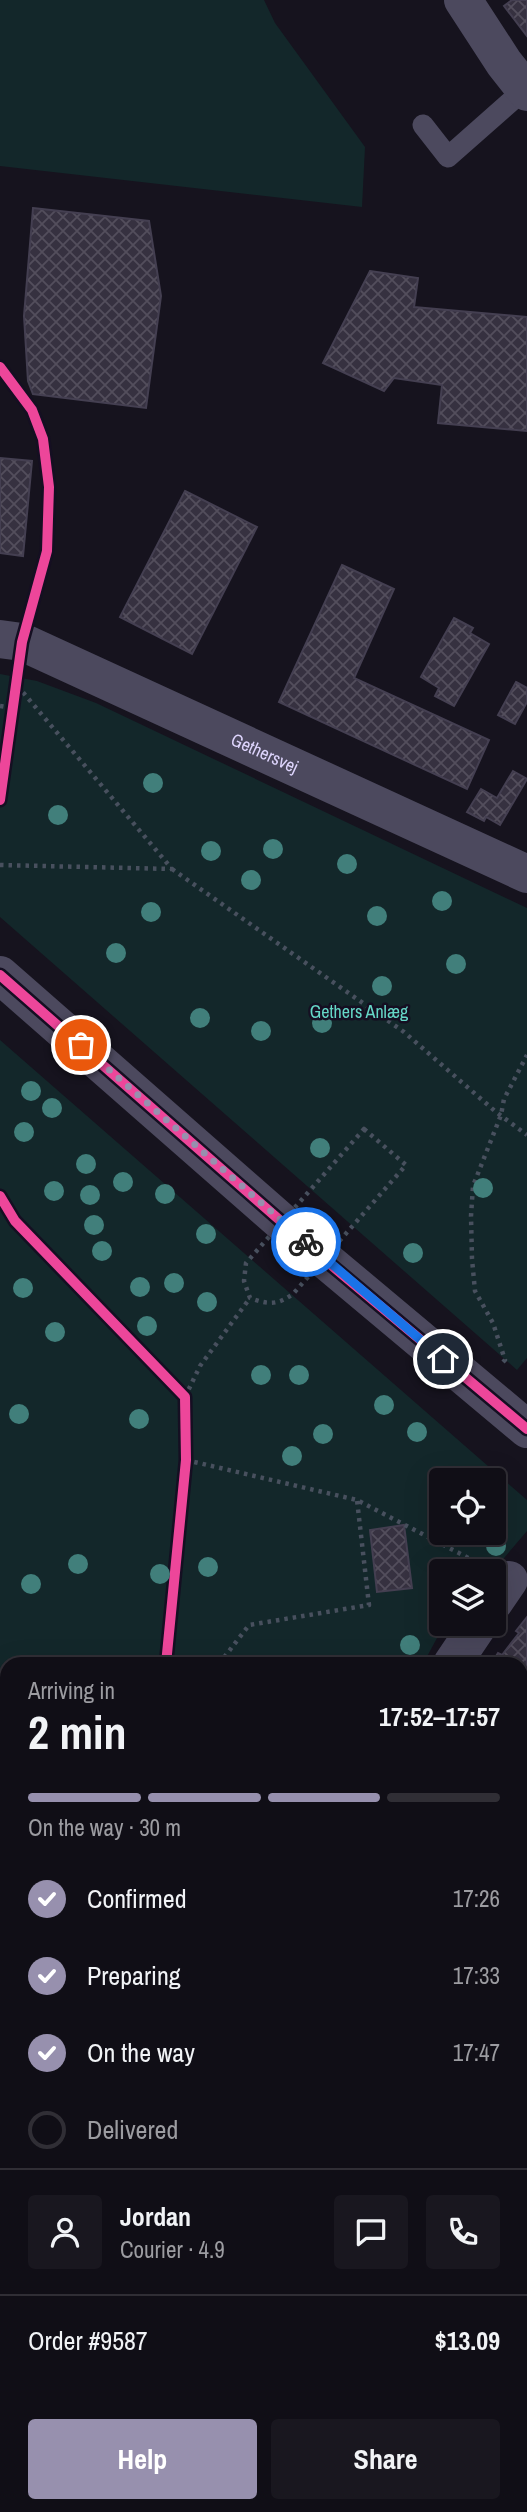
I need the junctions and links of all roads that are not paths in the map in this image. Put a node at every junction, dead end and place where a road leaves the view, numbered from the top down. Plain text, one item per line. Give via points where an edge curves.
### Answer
1 (463, 0) edge
2 (526, 90) edge
3 (423, 125) dead end
4 (11, 640) edge
5 (527, 874) edge
6 (0, 975) edge
7 (527, 1429) edge
8 (471, 1636) edge
9 (458, 1657) edge

1 - 2 street
2 - 3 lane via 448,157
4 - 5 street, Gethersvej
6 - 7 street via 324,1259
8 - 9 street

